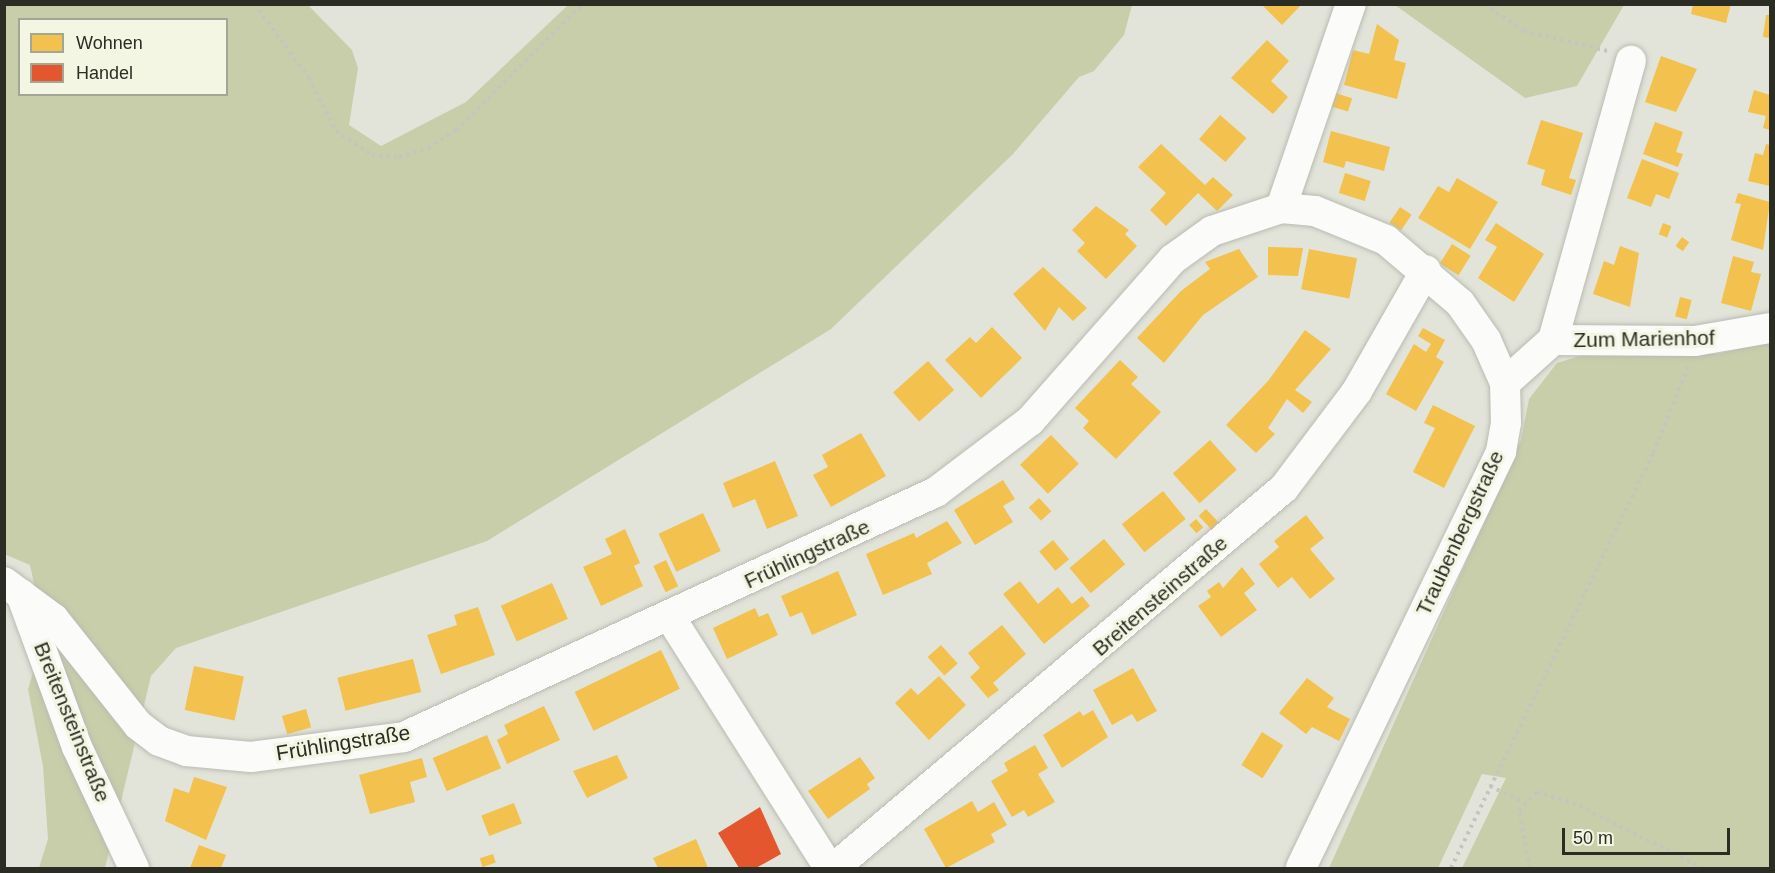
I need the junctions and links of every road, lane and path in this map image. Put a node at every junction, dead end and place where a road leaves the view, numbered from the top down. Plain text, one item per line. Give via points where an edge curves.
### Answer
1 (254, 4) edge
2 (584, 4) edge
3 (1351, 4) edge
4 (1484, 4) edge
5 (1630, 61) joint
6 (1281, 208) junction
7 (1426, 270) junction
8 (1770, 328) edge
9 (1553, 340) junction
10 (1695, 341) junction
11 (1505, 383) junction
12 (12, 586) edge
13 (670, 617) junction
14 (1490, 786) junction
15 (1522, 802) junction
16 (134, 868) edge
17 (831, 868) edge
18 (1302, 868) edge
19 (1451, 868) edge
20 (1530, 868) edge
21 (1704, 868) edge

1 - 2 path via 309,78 336,131 372,154 399,157 428,148 456,130
3 - 6 street
4 - 5 path via 1524,31
5 - 9 street
6 - 7 street via 1355,224
6 - 13 street, Frühlingstraße via 1212,231 1173,260 1083,366 982,461 936,492
7 - 11 street via 1467,312
7 - 17 street, Breitensteinstraße via 1357,392 1284,488
8 - 10 street, Zum Marienhof
9 - 10 street, Zum Marienhof
9 - 11 street
10 - 14 path via 1686,378 1653,453
11 - 18 street, Traubenbergstraße via 1501,452
12 - 13 street, Frühlingstraße via 54,619 138,725 159,741 186,751 251,757 404,737
12 - 16 street, Breitensteinstraße via 77,747
13 - 17 street
14 - 15 path
14 - 19 path
15 - 20 path via 1519,829
15 - 21 path via 1537,792 1549,794

